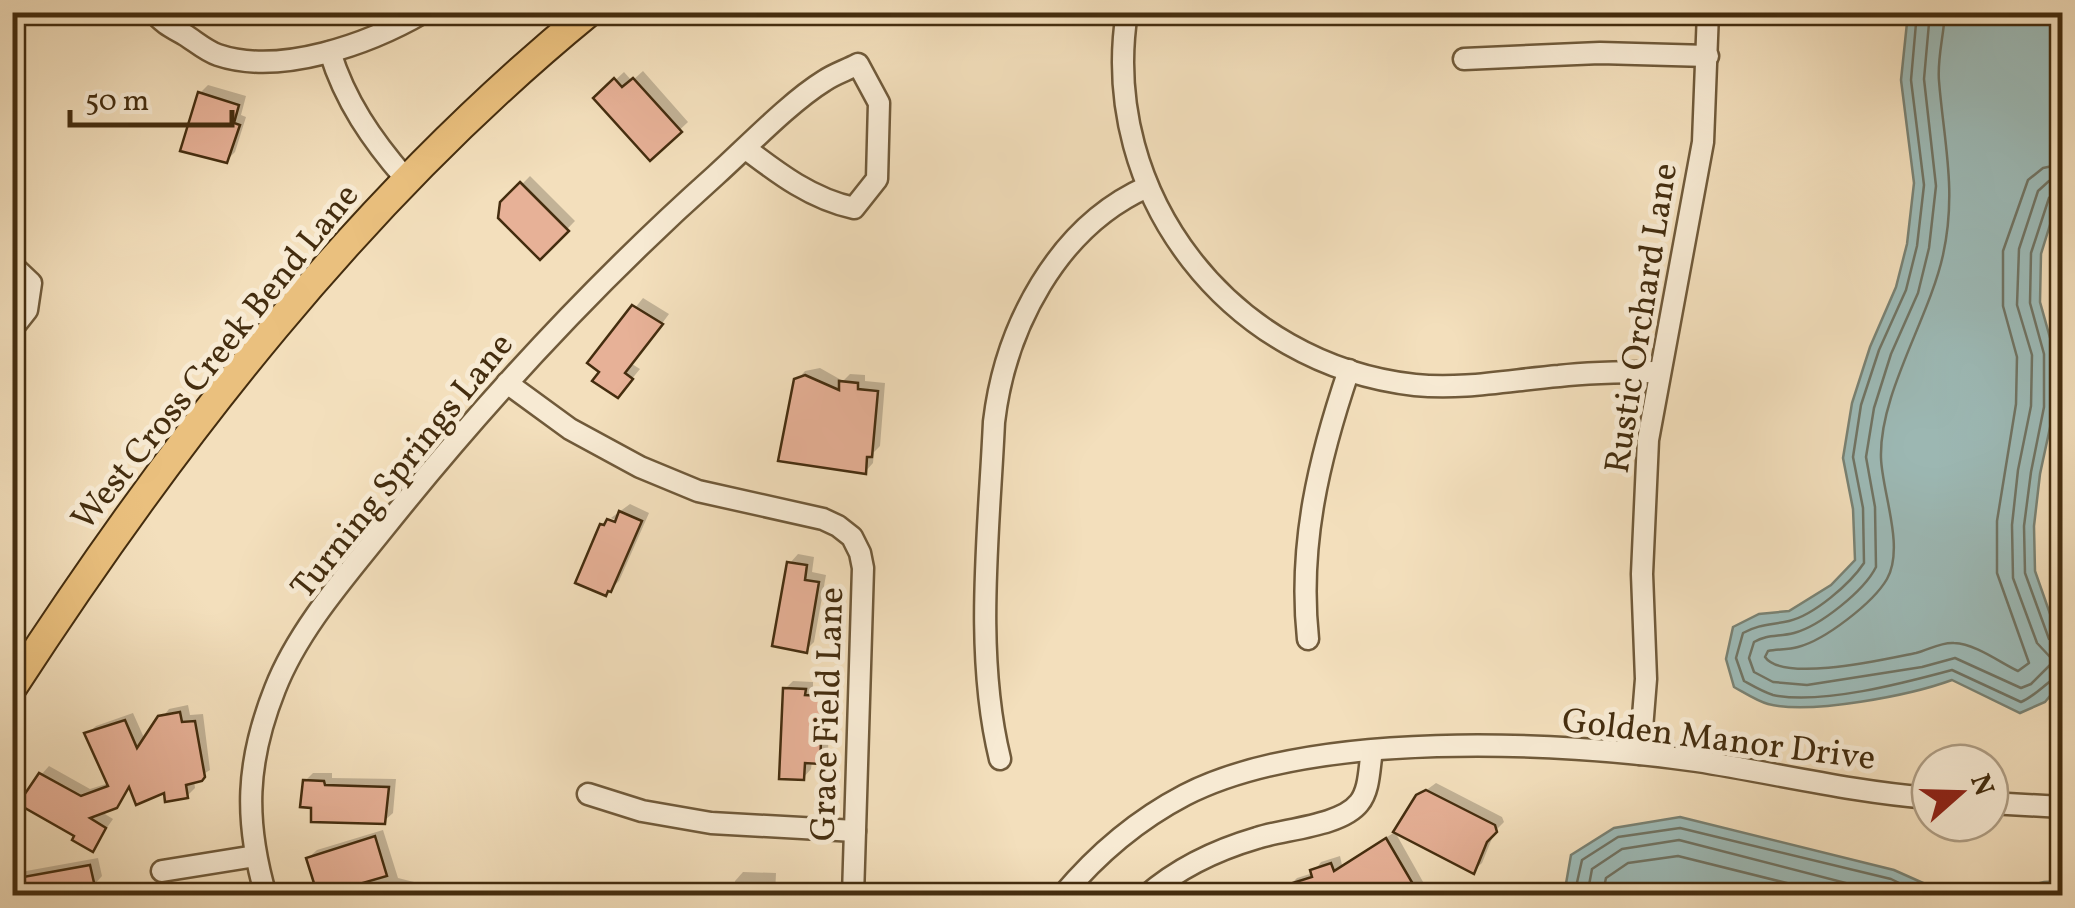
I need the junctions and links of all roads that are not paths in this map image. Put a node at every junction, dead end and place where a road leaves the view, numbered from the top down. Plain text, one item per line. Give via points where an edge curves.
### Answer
1 (154, 12) edge
2 (424, 12) edge
3 (589, 12) edge
4 (1127, 12) edge
5 (1708, 12) edge
6 (330, 52) junction
7 (1708, 56) junction
8 (1464, 59) dead end
9 (745, 148) junction
10 (405, 178) junction
11 (1147, 187) junction
12 (12, 265) edge
13 (12, 329) edge
14 (1349, 370) junction
15 (1658, 372) junction
16 (507, 384) junction
17 (1308, 639) dead end
18 (12, 688) edge
19 (1372, 750) junction
20 (1640, 754) junction
21 (1000, 759) dead end
22 (588, 794) dead end
23 (1910, 795) edge
24 (2010, 803) edge
25 (2062, 807) edge
26 (855, 831) junction
27 (254, 856) junction
28 (162, 871) dead end
29 (266, 896) edge
30 (854, 896) edge
31 (1062, 896) edge
32 (1146, 896) edge

1 - 6 street via 216,54 262,62
2 - 6 street
3 - 10 main road, West Cross Creek Bend Lane
4 - 11 street via 1126,97
5 - 7 street, Rustic Orchard Lane
6 - 10 street via 340,86
7 - 8 street
7 - 15 street, Rustic Orchard Lane via 1702,142
9 - 9 street, Turning Springs Lane via 828,202 854,208 876,179 880,103 858,64 824,81
9 - 16 street, Turning Springs Lane via 608,274
10 - 18 main road, West Cross Creek Bend Lane via 168,464
11 - 14 street via 1180,248 1230,304 1290,344
11 - 21 street via 1096,220 1048,273 1017,326 998,387 986,670
12 - 13 street via 30,283 27,310
14 - 15 street via 1454,387
14 - 17 street via 1308,523
15 - 20 street, Rustic Orchard Lane via 1644,484
16 - 26 street, Grace Field Lane via 640,467 698,491 823,519 852,536 863,568
16 - 27 street, Turning Springs Lane via 360,559 291,657 262,724 252,768
19 - 20 street, Golden Manor Drive via 1471,746
19 - 31 street, Golden Manor Drive via 1245,774 1188,794 1134,826
19 - 32 street via 1362,800 1352,811 1206,856
20 - 23 street, Golden Manor Drive
22 - 26 street via 710,824
24 - 25 street
26 - 30 street, Grace Field Lane
27 - 28 street
27 - 29 street, Turning Springs Lane

